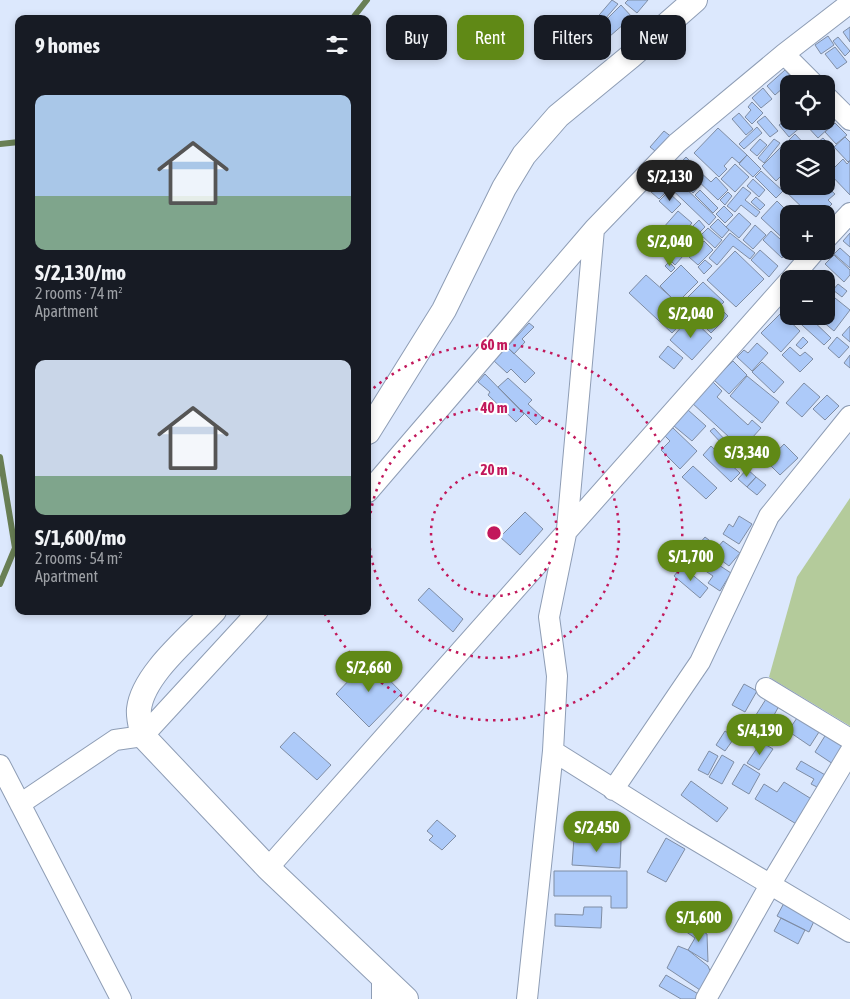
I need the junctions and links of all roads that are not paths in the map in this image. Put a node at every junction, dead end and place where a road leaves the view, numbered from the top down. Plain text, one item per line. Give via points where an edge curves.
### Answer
1 (695, 0) edge
2 (850, 3) edge
3 (784, 54) junction
4 (805, 75) edge
5 (835, 105) edge
6 (850, 120) edge
7 (850, 212) edge
8 (594, 229) junction
9 (835, 229) edge
10 (807, 260) edge
11 (799, 270) edge
12 (780, 291) edge
13 (850, 416) edge
14 (371, 427) edge
15 (371, 489) edge
16 (567, 528) junction
17 (210, 615) edge
18 (254, 615) edge
19 (766, 688) dead end
20 (143, 736) junction
21 (850, 739) edge
22 (553, 750) junction
23 (850, 752) edge
24 (0, 765) edge
25 (613, 790) junction
26 (20, 804) junction
27 (268, 868) junction
28 (770, 885) junction
29 (850, 932) edge
30 (382, 975) junction
31 (121, 999) edge
32 (382, 999) edge
33 (406, 999) edge
34 (527, 999) edge
35 (706, 999) edge

1 - 14 street via 558,116 524,155 504,188 444,310
2 - 3 street
3 - 4 street
3 - 8 street via 677,143
5 - 6 street
7 - 9 street
8 - 15 street
8 - 16 street
10 - 11 street
12 - 16 street
13 - 25 street via 769,516 700,662
16 - 22 street via 549,617 557,676
16 - 27 street
17 - 20 street via 151,678 139,708
18 - 20 street
19 - 21 street
20 - 26 street via 114,740
20 - 27 street
22 - 25 street
22 - 34 street
23 - 28 street
24 - 26 street
25 - 28 street
26 - 31 street
27 - 30 street
28 - 29 street
28 - 35 street
30 - 32 street
30 - 33 street

